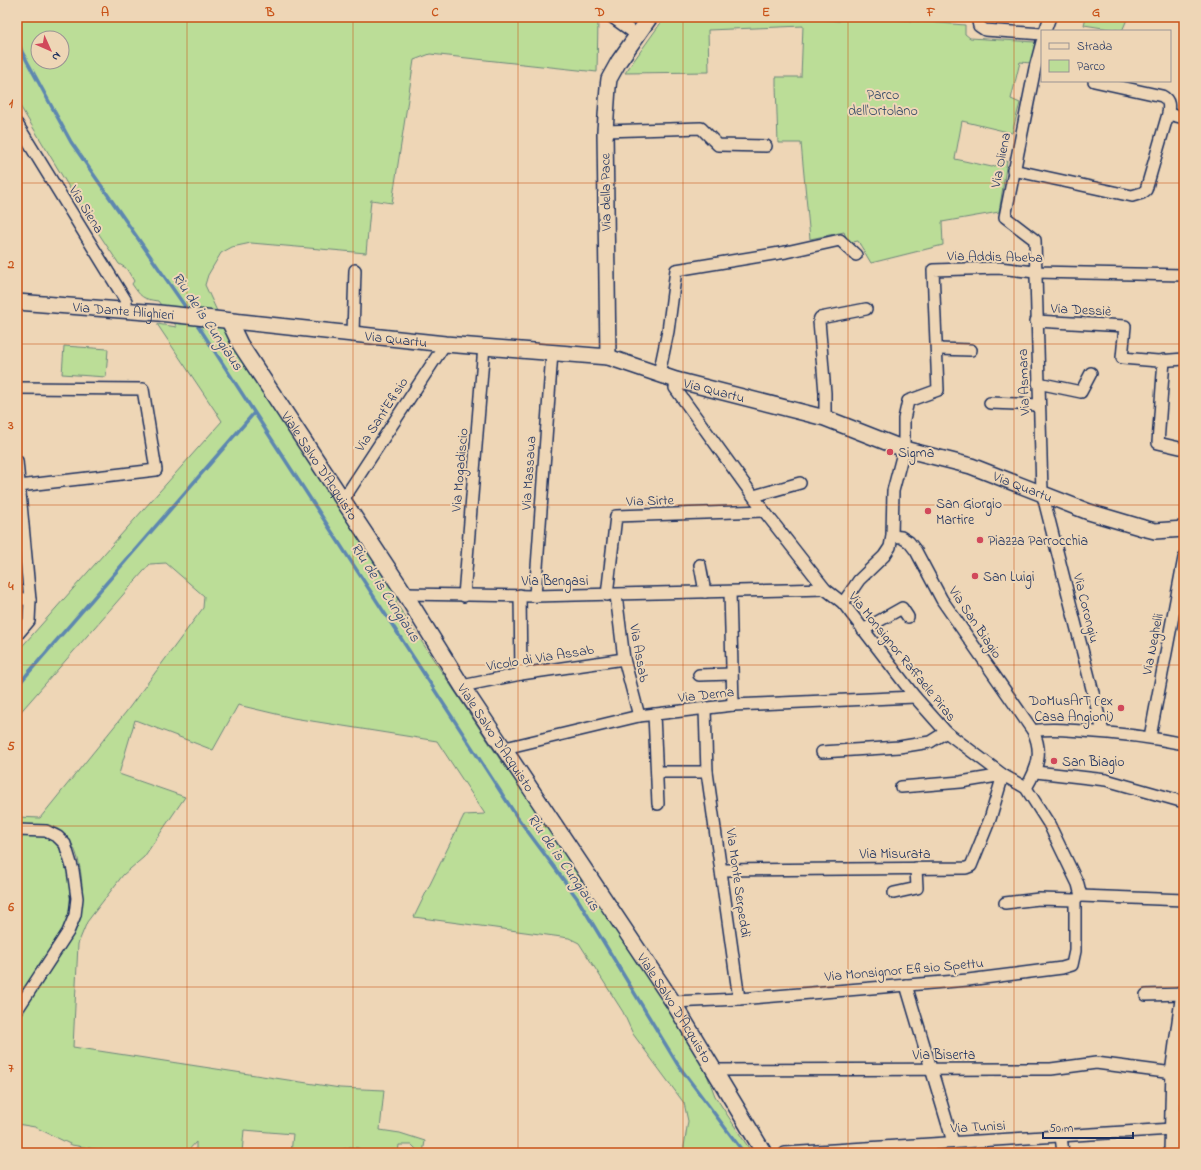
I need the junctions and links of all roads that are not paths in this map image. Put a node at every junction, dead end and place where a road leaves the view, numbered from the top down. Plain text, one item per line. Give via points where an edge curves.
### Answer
1 (612, 17) edge
2 (650, 17) edge
3 (1050, 17) edge
4 (977, 20) edge
5 (1045, 30) edge
6 (1041, 34) edge
7 (637, 35) junction
8 (1041, 49) edge
9 (1038, 69) edge
10 (1099, 82) edge
11 (1168, 114) junction
12 (1184, 116) edge
13 (17, 124) edge
14 (605, 131) junction
15 (766, 146) dead end
16 (1014, 170) junction
17 (856, 255) dead end
18 (355, 270) dead end
19 (1035, 272) junction
20 (1184, 275) edge
21 (17, 302) edge
22 (866, 309) dead end
23 (123, 311) junction
24 (223, 320) junction
25 (1036, 321) junction
26 (353, 333) junction
27 (445, 344) junction
28 (484, 346) junction
29 (937, 349) junction
30 (971, 350) dead end
31 (552, 352) junction
32 (608, 357) junction
33 (1184, 359) edge
34 (1164, 360) junction
35 (1091, 373) dead end
36 (659, 374) junction
37 (676, 380) junction
38 (1038, 383) junction
39 (17, 388) edge
40 (990, 403) dead end
41 (1039, 404) junction
42 (825, 418) junction
43 (904, 449) junction
44 (1184, 449) edge
45 (17, 461) edge
46 (800, 483) dead end
47 (19, 486) junction
48 (1042, 492) junction
49 (754, 496) junction
50 (342, 500) junction
51 (764, 511) junction
52 (1184, 529) edge
53 (892, 536) junction
54 (1184, 558) edge
55 (700, 565) dead end
56 (826, 589) junction
57 (705, 592) junction
58 (730, 592) junction
59 (405, 594) junction
60 (520, 595) junction
61 (612, 595) junction
62 (464, 596) junction
63 (535, 596) junction
64 (17, 598) edge
65 (30, 600) junction
66 (843, 603) junction
67 (908, 617) dead end
68 (863, 630) junction
69 (17, 635) edge
70 (624, 659) junction
71 (521, 674) junction
72 (732, 674) junction
73 (699, 675) dead end
74 (462, 686) junction
75 (915, 697) junction
76 (733, 705) junction
77 (705, 709) junction
78 (654, 714) junction
79 (639, 716) junction
80 (1033, 731) junction
81 (946, 732) junction
82 (1103, 732) junction
83 (1150, 737) junction
84 (1184, 744) edge
85 (505, 748) junction
86 (822, 752) dead end
87 (657, 772) junction
88 (707, 772) junction
89 (1036, 772) junction
90 (1003, 775) junction
91 (901, 787) dead end
92 (1026, 788) junction
93 (1184, 802) edge
94 (658, 804) dead end
95 (17, 830) edge
96 (916, 868) junction
97 (722, 870) junction
98 (894, 892) dead end
99 (1078, 898) junction
100 (1184, 900) edge
101 (1005, 903) dead end
102 (906, 985) junction
103 (1184, 993) edge
104 (1146, 995) dead end
105 (739, 999) junction
106 (672, 1002) junction
107 (17, 1010) edge
108 (1181, 1022) edge
109 (930, 1069) junction
110 (713, 1070) junction
111 (1173, 1074) junction
112 (1178, 1103) edge
113 (1172, 1129) junction
114 (1061, 1136) junction
115 (953, 1142) junction
116 (764, 1153) edge
117 (785, 1153) edge
118 (1063, 1153) edge
119 (1172, 1153) edge

1 - 7 street
2 - 7 street, Via della Pace
3 - 5 street
4 - 6 street via 985,30
7 - 14 street, Via della Pace via 609,79
8 - 9 street, Via Oliena
9 - 16 street, Via Oliena
10 - 11 street via 1162,96 1168,100
11 - 12 street
11 - 16 street via 1146,190 1142,194 1132,196
13 - 23 street, Via Siena via 126,301
14 - 15 street via 701,128 718,145
14 - 32 street, Via della Pace
16 - 19 street, Via Oliena via 1005,217 1035,240
17 - 36 street via 840,240 786,252 676,270
18 - 26 street
19 - 20 street, Via Addis Abeba
19 - 25 street, Via Asmara
19 - 29 street, Via Addis Abeba via 999,268 933,270
21 - 23 street, Via Dante Alighieri
22 - 42 street via 820,318
23 - 24 street, Via Dante Alighieri
24 - 26 street, Via Quartu
24 - 50 street, Viale Salvo D'Acquisto
25 - 34 street, Via Dessiè via 1125,326 1122,358
25 - 38 street, Via Asmara
26 - 27 street, Via Quartu
27 - 28 street, Via Quartu
27 - 50 street, Via Sant'Efisio
28 - 31 street, Via Quartu
28 - 62 street, Via Mogadiscio
29 - 30 street
29 - 43 street, Via Addis Abeba via 938,390 908,401 904,419
31 - 32 street, Via Quartu
31 - 63 street, Via Massaua
32 - 36 street, Via Quartu
33 - 34 street, Via Dessiè
34 - 44 street via 1158,443
35 - 38 street via 1081,392
36 - 37 street, Via Quartu
37 - 42 street, Via Quartu
37 - 49 street, Via Monsignor Raffaele Piras via 675,388
38 - 41 street, Via Asmara
39 - 47 street via 144,390 156,470
40 - 41 street
41 - 48 street, Via Asmara
42 - 43 street, Via Quartu
43 - 48 street, Via Quartu via 971,466
43 - 53 street via 892,491
45 - 47 street
46 - 49 street
47 - 65 street
48 - 52 street, Via Quartu via 1089,512 1143,528 1156,531
48 - 82 street, Via Corongiu
49 - 51 street, Via Monsignor Raffaele Piras
50 - 59 street, Viale Salvo D'Acquisto
51 - 56 street, Via Monsignor Raffaele Piras
51 - 61 street, Via Sirte via 616,516
53 - 66 street via 890,547 884,556 860,580
53 - 80 street, Via San Biagio via 901,537 909,542 916,551 942,600
54 - 83 street, Via Neghelli
55 - 57 street
56 - 58 street, Via Bengasi
56 - 66 street, Via Monsignor Raffaele Piras
57 - 58 street, Via Bengasi
57 - 61 street, Via Bengasi
58 - 72 street
59 - 62 street, Via Bengasi
59 - 74 street, Viale Salvo D'Acquisto
60 - 62 street, Via Bengasi
60 - 63 street, Via Bengasi
60 - 71 street
61 - 63 street, Via Bengasi
61 - 70 street, Via Assab
64 - 65 street
65 - 69 street via 29,621
66 - 68 street, Via Monsignor Raffaele Piras
67 - 68 street via 902,608
68 - 75 street, Via Monsignor Raffaele Piras
70 - 71 street, Vicolo di Via Assab
70 - 79 street, Via Assab
71 - 74 street, Vicolo di Via Assab
72 - 73 street
72 - 76 street
74 - 85 street, Viale Salvo D'Acquisto
75 - 76 street, Via Derna
75 - 81 street, Via Monsignor Raffaele Piras
76 - 77 street, Via Derna
77 - 78 street, Via Derna
77 - 88 street, Via Monte Serpeddì
78 - 79 street, Via Derna
78 - 87 street
79 - 85 street, Via Derna
80 - 82 street via 1047,729
80 - 89 street, Via San Biagio via 1039,744
81 - 86 street via 930,742 899,747
81 - 90 street, Via Monsignor Raffaele Piras
82 - 83 street
83 - 84 street
85 - 106 street, Viale Salvo D'Acquisto
87 - 88 street
87 - 94 street
88 - 97 street, Via Monte Serpeddì
89 - 92 street, Via San Biagio
89 - 93 street via 1106,780
90 - 91 street via 961,782
90 - 92 street, Via Monsignor Raffaele Piras
90 - 96 street, Via Misurata via 990,819 971,866
92 - 99 street, Via Monsignor Raffaele Piras via 1049,824 1078,884
95 - 107 street via 46,831 58,836 65,844 73,870 77,898 75,915 68,932
96 - 97 street, Via Misurata
96 - 98 street via 917,888
97 - 105 street, Via Monte Serpeddì
99 - 100 street
99 - 101 street
99 - 102 street, Via Monsignor Efisio Spettu via 1072,965 968,980
102 - 105 street, Via Monsignor Efisio Spettu
102 - 109 street
103 - 104 street
103 - 108 street
105 - 106 street, Via Monsignor Efisio Spettu
106 - 110 street, Viale Salvo D'Acquisto
108 - 111 street
109 - 110 street, Via Biserta
109 - 111 street, Via Biserta via 1051,1069 1096,1063
109 - 115 street
110 - 116 street, Viale Salvo D'Acquisto
111 - 112 street
112 - 113 street
113 - 114 street, Via Tunisi
113 - 119 street
114 - 115 street, Via Tunisi
114 - 118 street
115 - 117 street, Via Tunisi

